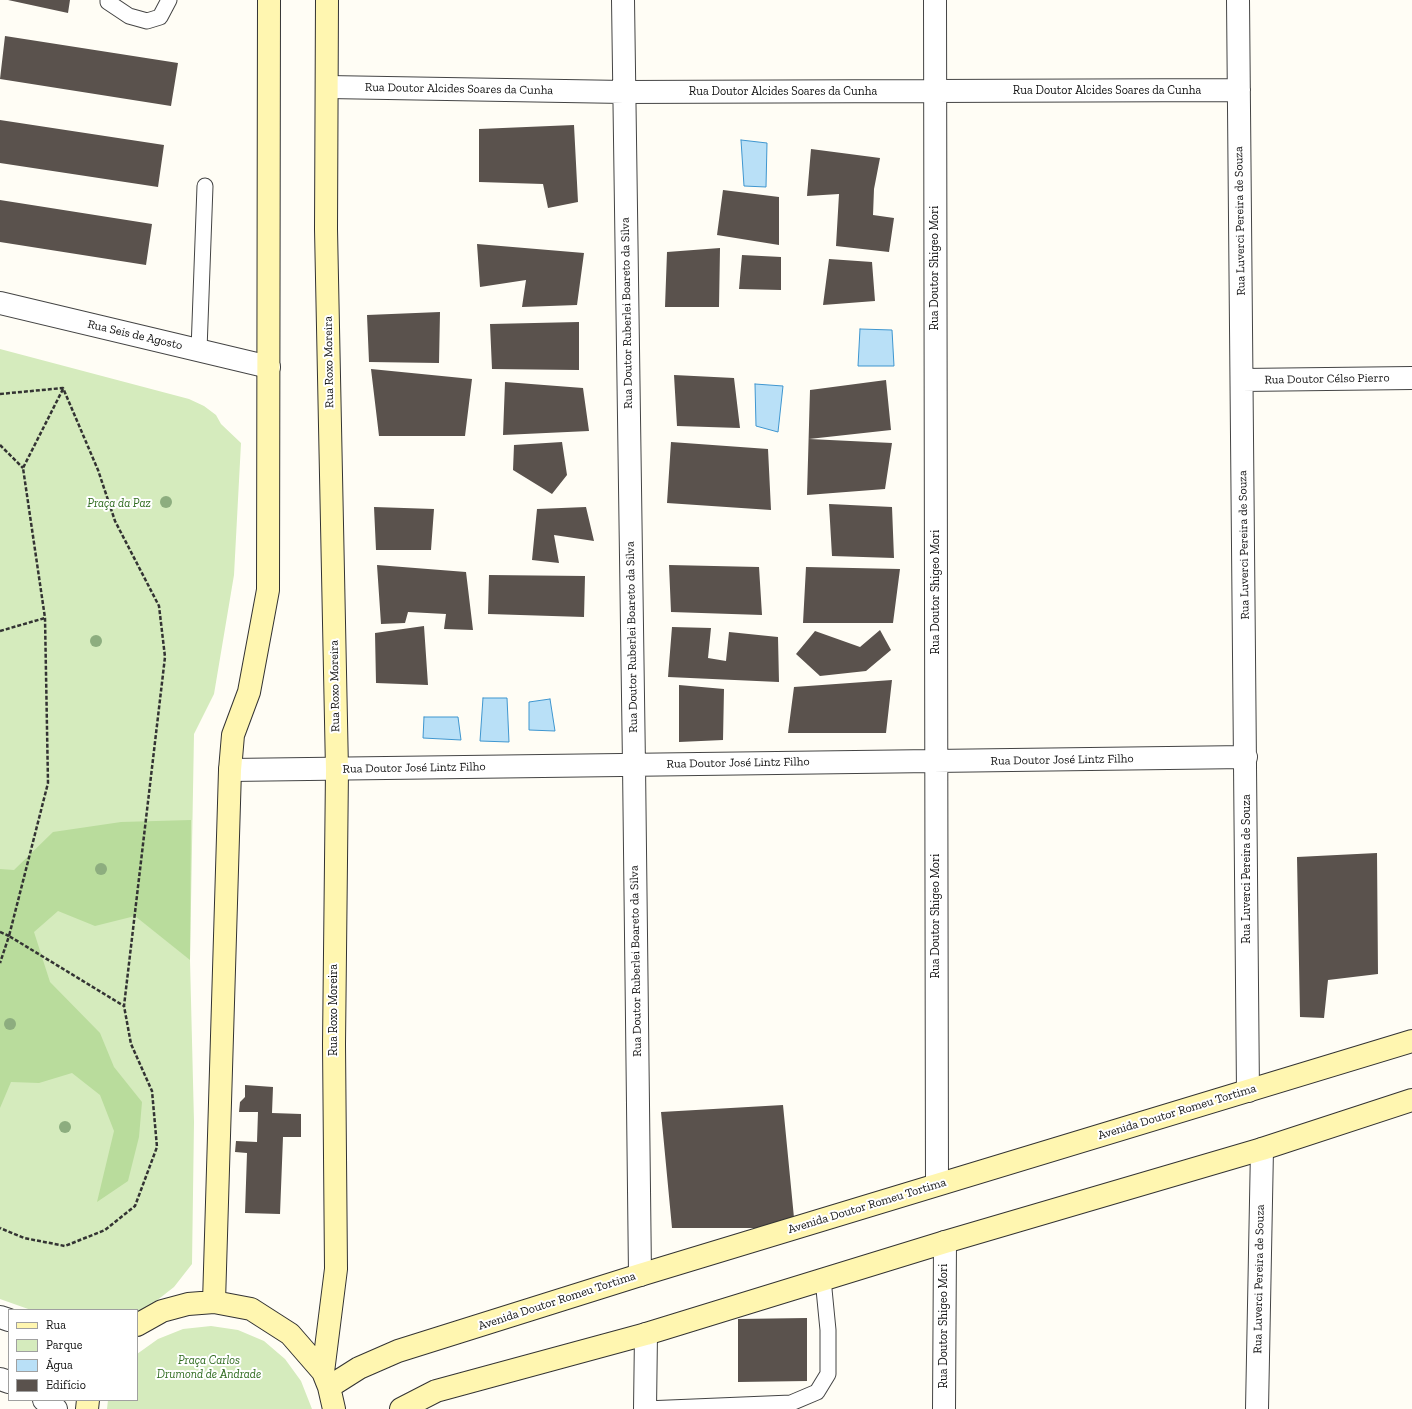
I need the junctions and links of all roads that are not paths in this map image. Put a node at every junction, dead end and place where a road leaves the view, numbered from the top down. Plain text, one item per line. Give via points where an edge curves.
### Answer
1 (108, 0) edge
2 (169, 0) edge
3 (269, 0) edge
4 (327, 0) edge
5 (623, 0) edge
6 (935, 0) edge
7 (1238, 0) edge
8 (328, 87) junction
9 (1239, 90) junction
10 (624, 92) junction
11 (935, 92) junction
12 (205, 186) dead end
13 (0, 303) edge
14 (199, 350) junction
15 (269, 367) junction
16 (1412, 378) edge
17 (1242, 380) junction
18 (1246, 758) junction
19 (936, 761) junction
20 (634, 765) junction
21 (230, 770) junction
22 (337, 770) junction
23 (1412, 1041) edge
24 (1248, 1091) junction
25 (1412, 1100) edge
26 (1262, 1149) junction
27 (937, 1184) junction
28 (945, 1242) junction
29 (640, 1275) junction
30 (823, 1279) junction
31 (214, 1302) junction
32 (138, 1324) edge
33 (646, 1334) junction
34 (326, 1379) junction
35 (45, 1401) edge
36 (56, 1409) edge
37 (334, 1409) edge
38 (401, 1409) edge
39 (645, 1409) edge
40 (944, 1409) edge
41 (1257, 1409) edge

1 - 2 lane via 129,16 147,20 160,17
3 - 15 main road
4 - 8 main road, Rua Roxo Moreira
5 - 10 street, Rua Doutor Ruberlei Boareto da Silva
6 - 11 street, Rua Doutor Shigeo Mori
7 - 9 street, Rua Luverci Pereira de Souza
8 - 10 street, Rua Doutor Alcides Soares da Cunha
8 - 22 main road, Rua Roxo Moreira via 326,237
9 - 11 street, Rua Doutor Alcides Soares da Cunha
9 - 17 street, Rua Luverci Pereira de Souza
10 - 11 street, Rua Doutor Alcides Soares da Cunha
10 - 20 street, Rua Doutor Ruberlei Boareto da Silva
11 - 19 street, Rua Doutor Shigeo Mori
12 - 14 lane
13 - 14 street, Rua Seis de Agosto
14 - 15 street, Rua Seis de Agosto
15 - 21 main road via 268,590 249,692 234,734
16 - 17 street, Rua Doutor Célso Pierro
17 - 18 street, Rua Luverci Pereira de Souza
18 - 19 street, Rua Doutor José Lintz Filho
18 - 24 street, Rua Luverci Pereira de Souza
19 - 20 street, Rua Doutor José Lintz Filho
19 - 27 street, Rua Doutor Shigeo Mori
20 - 22 street, Rua Doutor José Lintz Filho
20 - 29 street, Rua Doutor Ruberlei Boareto da Silva
21 - 22 street, Rua Doutor José Lintz Filho
21 - 31 main road
22 - 34 main road, Rua Roxo Moreira via 334,1044 336,1269
23 - 24 main road, Avenida Doutor Romeu Tortima
24 - 27 main road, Avenida Doutor Romeu Tortima
25 - 26 main road
26 - 28 main road
26 - 41 street, Rua Luverci Pereira de Souza
27 - 29 main road, Avenida Doutor Romeu Tortima
28 - 30 main road
28 - 40 street, Rua Doutor Shigeo Mori
29 - 34 main road, Avenida Doutor Romeu Tortima via 398,1352
30 - 33 main road
30 - 39 lane via 828,1330 828,1374 817,1392 791,1403
31 - 32 main road via 188,1304 162,1311
31 - 34 main road via 251,1309 290,1334
33 - 38 main road via 436,1390
33 - 39 street
34 - 37 main road
35 - 36 street

